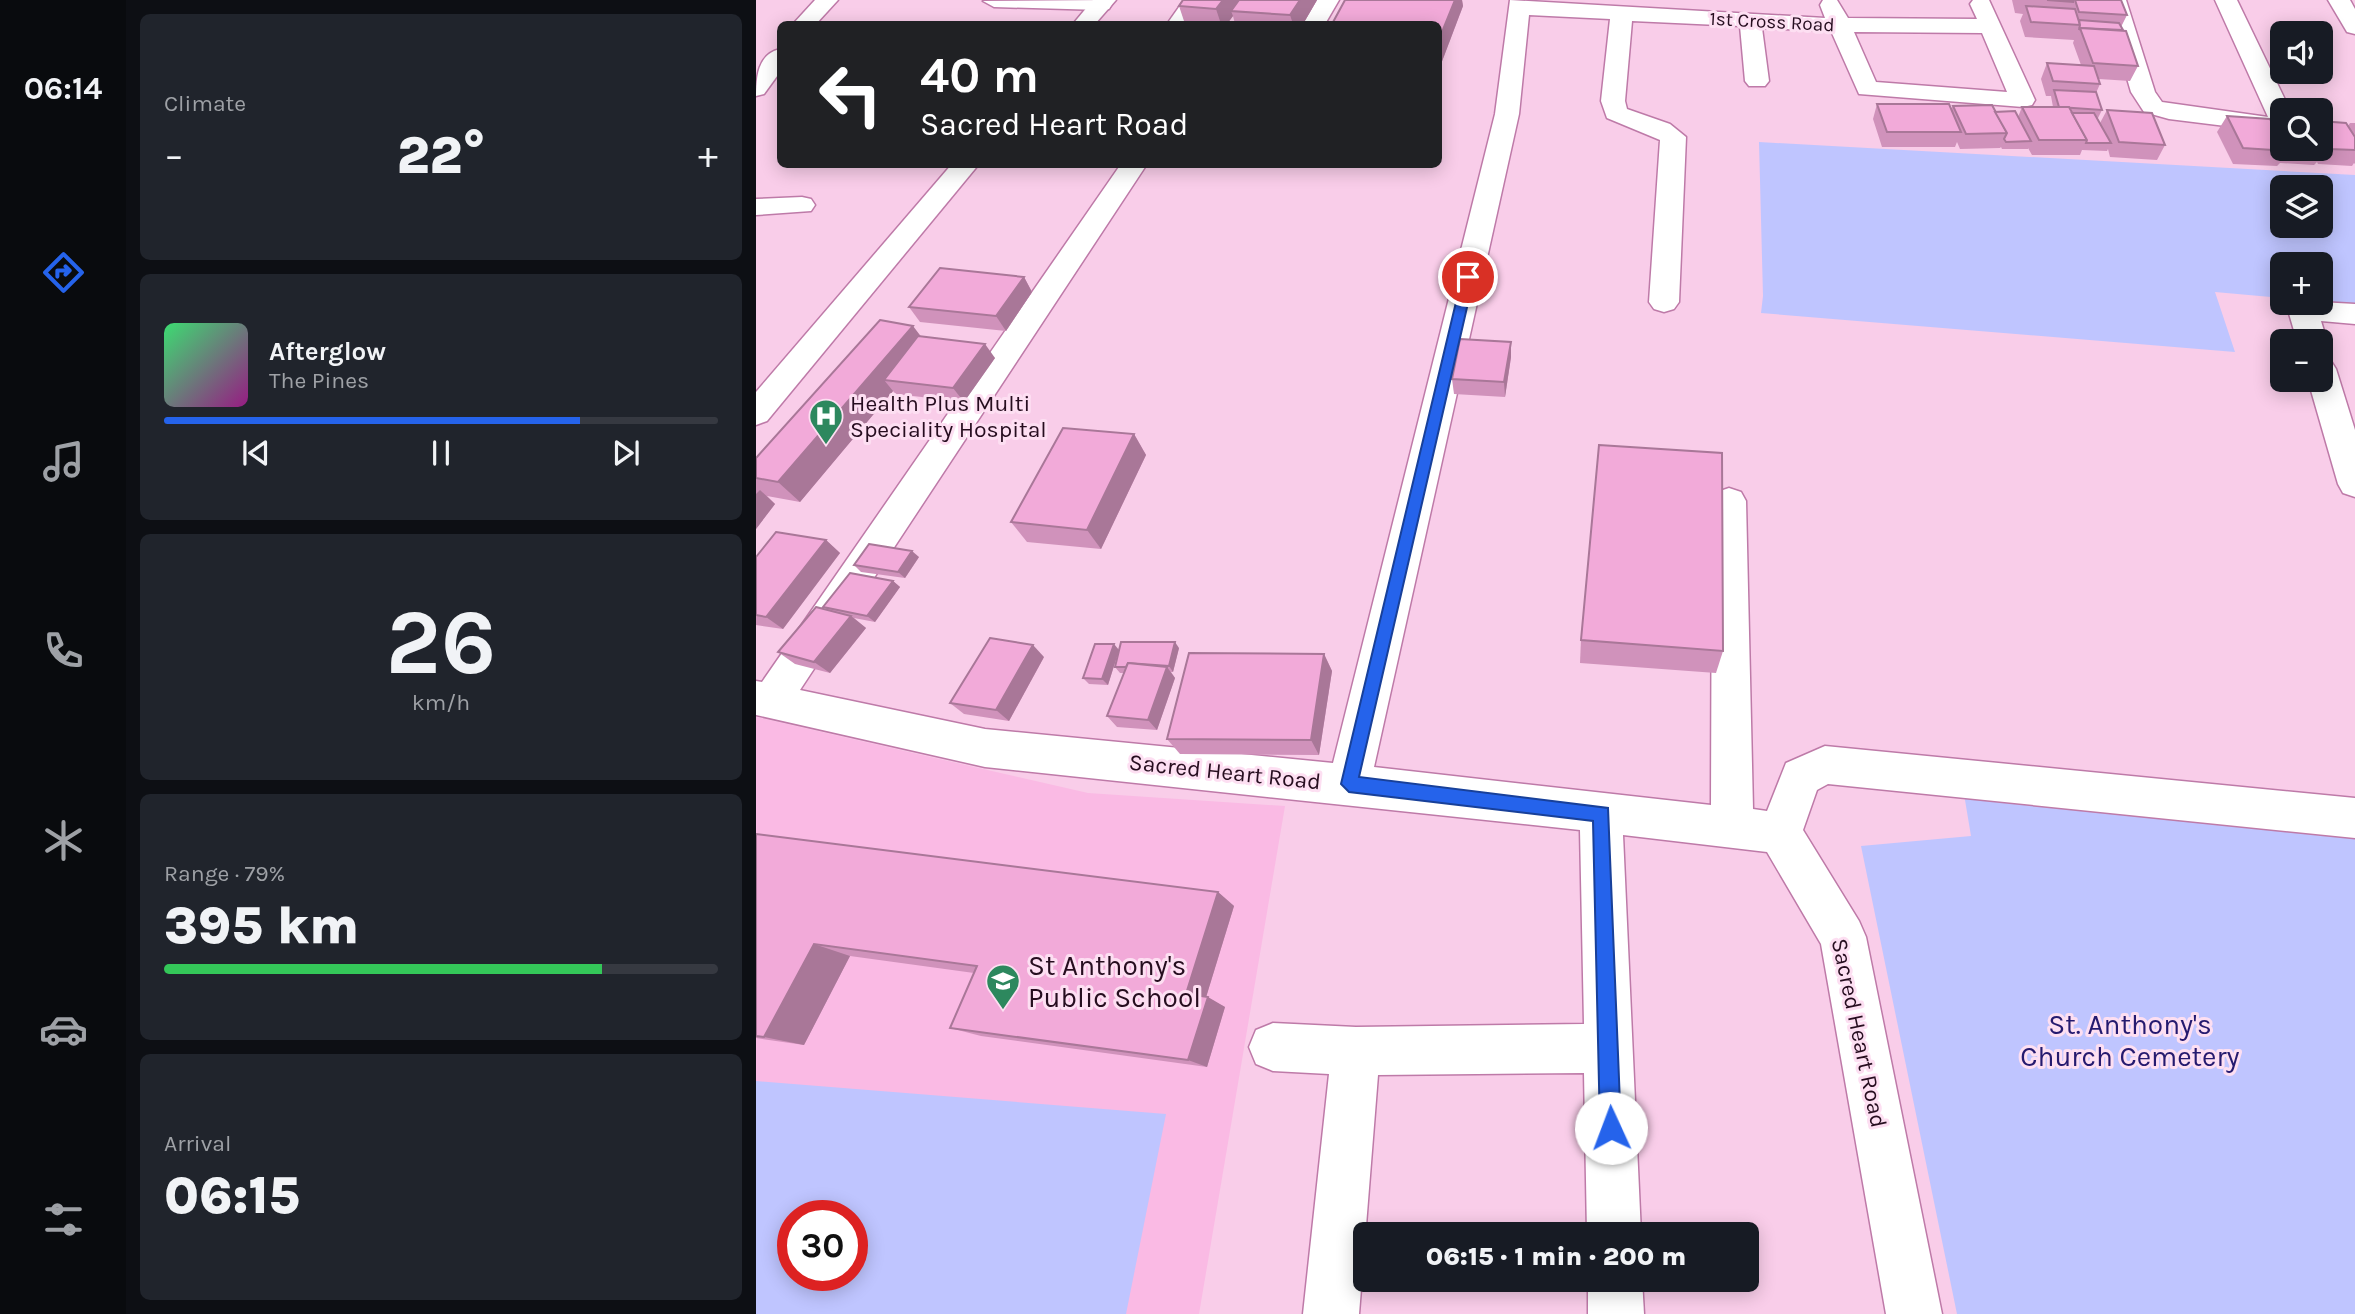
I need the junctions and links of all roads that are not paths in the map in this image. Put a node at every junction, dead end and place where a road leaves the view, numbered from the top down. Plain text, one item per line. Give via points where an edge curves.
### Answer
1 (827, 0) edge
2 (1195, 0) edge
3 (1328, 0) edge
4 (1829, 0) edge
5 (1979, 0) edge
6 (2115, 0) edge
7 (2226, 0) edge
8 (2339, 0) edge
9 (994, 1) edge
10 (1103, 2) edge
11 (1520, 4) edge
12 (1622, 13) junction
13 (1750, 20) junction
14 (807, 21) edge
15 (1087, 21) edge
16 (1180, 21) edge
17 (1316, 21) edge
18 (1839, 26) junction
19 (1991, 26) junction
20 (2355, 27) edge
21 (777, 49) edge
22 (756, 50) edge
23 (777, 60) edge
24 (1757, 81) dead end
25 (756, 89) edge
26 (2271, 98) edge
27 (777, 103) edge
28 (756, 104) edge
29 (2270, 122) edge
30 (963, 168) edge
31 (1131, 168) edge
32 (802, 205) dead end
33 (756, 207) edge
34 (1664, 302) dead end
35 (2355, 314) edge
36 (2308, 329) edge
37 (2327, 392) edge
38 (756, 413) edge
39 (2355, 484) edge
40 (1729, 501) dead end
41 (763, 699) edge
42 (1349, 784) junction
43 (1601, 814) junction
44 (2355, 818) edge
45 (1732, 828) junction
46 (1780, 833) junction
47 (1273, 1048) dead end
48 (1609, 1048) junction
49 (1356, 1051) junction
50 (1614, 1222) edge
51 (1615, 1292) edge
52 (1331, 1314) edge
53 (1616, 1314) edge
54 (1914, 1314) edge

1 - 14 street
2 - 16 street
3 - 17 street
4 - 18 street
5 - 19 street
6 - 29 street via 2143,92 2153,107
7 - 26 street
8 - 20 street
9 - 10 street
10 - 15 street
11 - 12 street, 1st Cross Road
11 - 42 street via 1507,114
12 - 13 street, 1st Cross Road
12 - 34 street via 1613,101 1616,113 1673,137
13 - 18 street, 1st Cross Road
13 - 24 street
18 - 19 street, 1st Cross Road
18 - 19 street via 1867,89 2023,100
21 - 22 street
23 - 25 street
27 - 28 street
30 - 38 street
31 - 41 street
32 - 33 street
35 - 36 street via 2302,310
37 - 39 street
40 - 45 street
41 - 42 street, Sacred Heart Road via 985,748
42 - 43 street, Sacred Heart Road
43 - 45 street, Sacred Heart Road
43 - 48 street
44 - 46 street via 1825,765 1801,777
45 - 46 street, Sacred Heart Road
46 - 54 street, Sacred Heart Road via 1843,937
47 - 49 street
48 - 49 street
48 - 50 street
49 - 52 street
51 - 53 street

